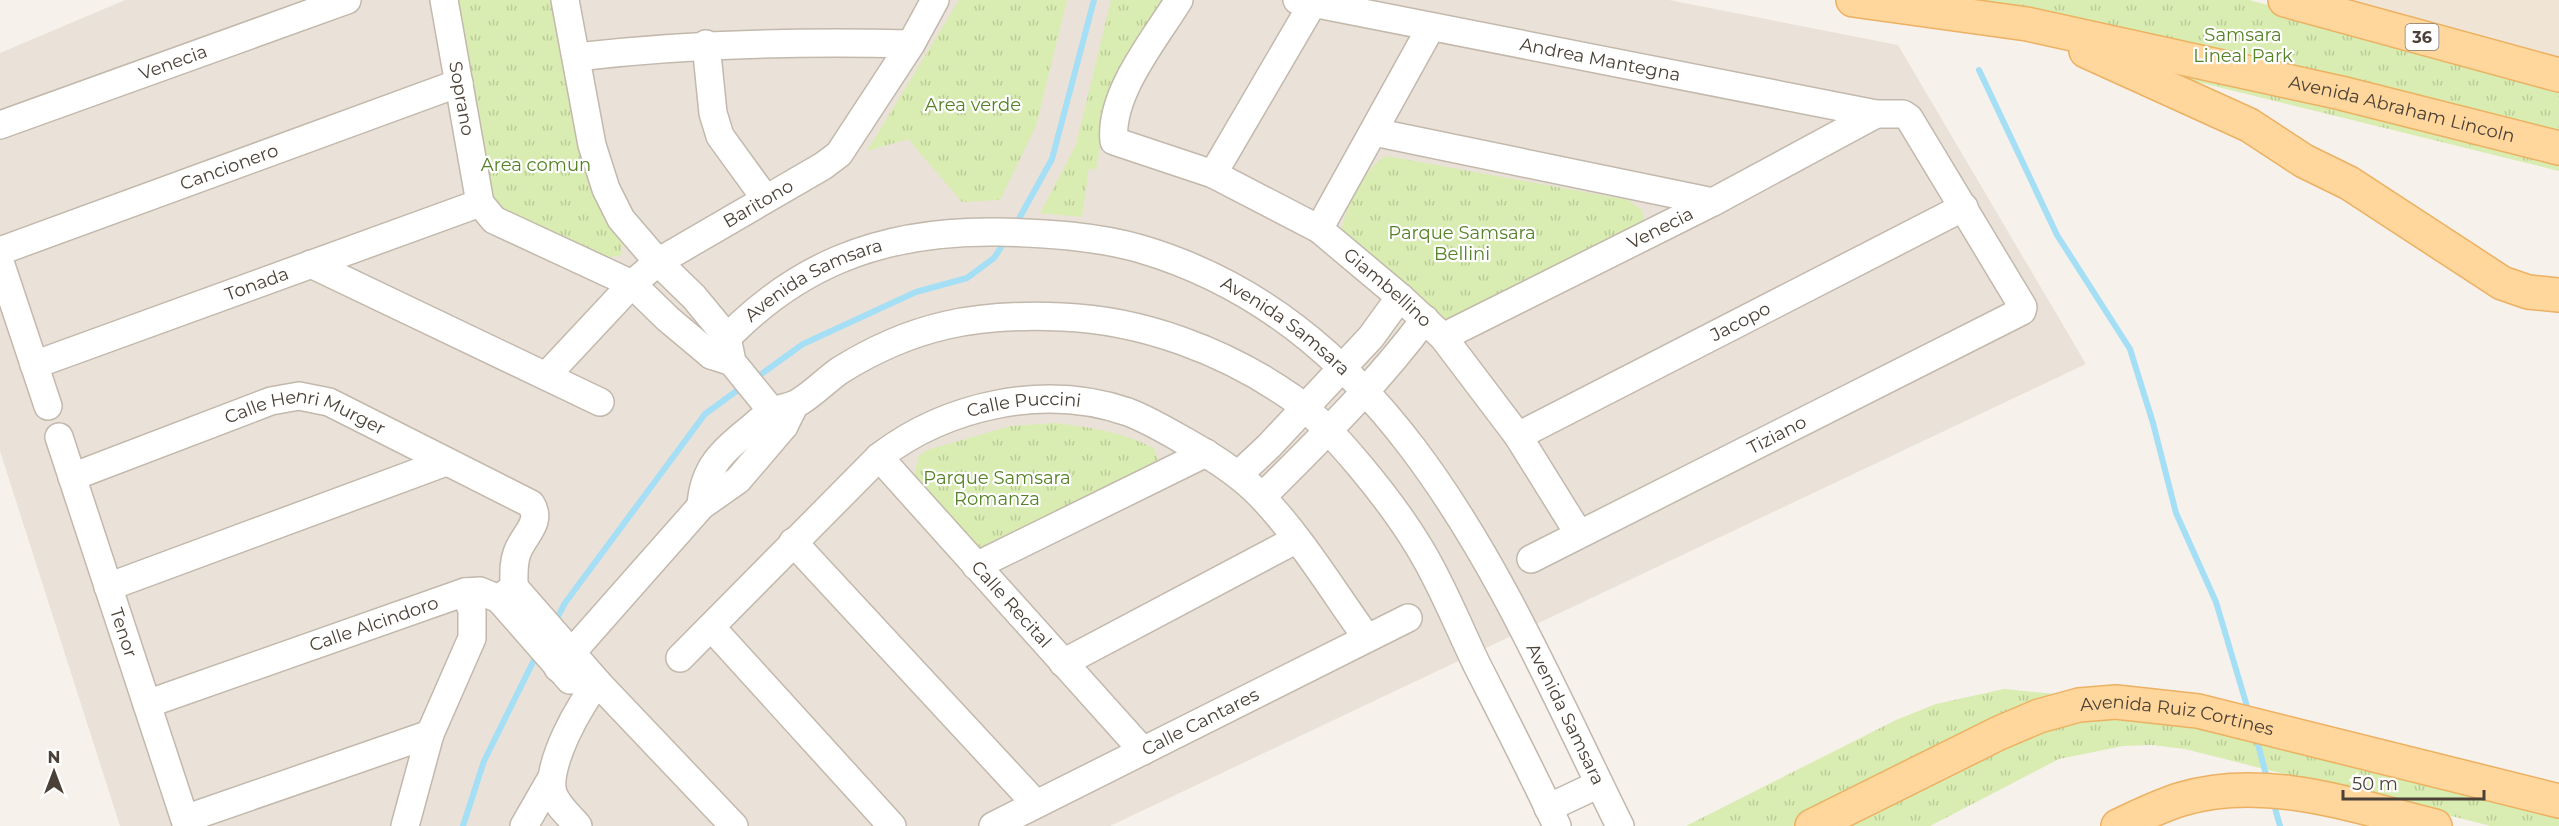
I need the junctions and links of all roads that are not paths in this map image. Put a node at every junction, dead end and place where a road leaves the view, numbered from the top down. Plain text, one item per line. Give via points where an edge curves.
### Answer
1 (347, 0) edge
2 (444, 0) edge
3 (565, 0) edge
4 (935, 0) edge
5 (1179, 0) edge
6 (1853, 0) edge
7 (2285, 0) edge
8 (1305, 1) edge
9 (2026, 24) junction
10 (1431, 27) junction
11 (706, 44) junction
12 (911, 44) junction
13 (576, 57) junction
14 (2559, 75) edge
15 (459, 83) junction
16 (1876, 114) junction
17 (0, 125) edge
18 (1374, 132) junction
19 (2559, 148) edge
20 (1213, 174) junction
21 (765, 198) junction
22 (1713, 202) junction
23 (480, 203) junction
24 (1964, 207) junction
25 (1318, 230) junction
26 (0, 251) edge
27 (0, 262) edge
28 (658, 262) junction
29 (311, 264) junction
30 (632, 284) junction
31 (2559, 295) edge
32 (1401, 297) junction
33 (1434, 328) junction
34 (723, 351) junction
35 (34, 365) junction
36 (1342, 366) junction
37 (546, 376) junction
38 (1367, 391) junction
39 (600, 402) dead end
40 (48, 406) dead end
41 (1305, 409) junction
42 (784, 414) junction
43 (1327, 431) junction
44 (1518, 436) junction
45 (59, 437) dead end
46 (1206, 453) junction
47 (879, 457) junction
48 (446, 462) junction
49 (1238, 475) junction
50 (72, 477) junction
51 (1262, 497) junction
52 (1579, 534) junction
53 (1297, 539) junction
54 (793, 542) junction
55 (1532, 559) dead end
56 (976, 566) junction
57 (108, 587) junction
58 (465, 592) junction
59 (507, 593) junction
60 (1408, 618) dead end
61 (711, 627) junction
62 (1367, 638) junction
63 (559, 653) junction
64 (680, 658) dead end
65 (1062, 663) junction
66 (592, 689) junction
67 (147, 704) junction
68 (430, 734) junction
69 (1143, 751) junction
70 (551, 779) junction
71 (1599, 784) junction
72 (2559, 801) edge
73 (1036, 804) junction
74 (1552, 817) edge
75 (186, 823) edge
76 (405, 826) edge
77 (524, 826) edge
78 (578, 826) edge
79 (734, 826) edge
80 (892, 826) edge
81 (993, 826) edge
82 (1620, 826) edge
83 (1812, 826) edge
84 (2118, 826) edge
85 (2435, 826) edge

1 - 17 street, Venecia
2 - 15 street, Soprano
3 - 13 street
4 - 12 street, Baritono
5 - 20 street, Giambellino via 1122,94 1115,114 1115,142
6 - 9 main road, Avenida Abraham Lincoln
7 - 14 main road, 36
8 - 10 street, Andrea Mantegna
8 - 20 street
9 - 19 main road, Avenida Abraham Lincoln via 2341,93
9 - 31 main road via 2248,125 2304,161 2349,183 2502,283 2528,292
10 - 16 street, Andrea Mantegna
10 - 18 street
11 - 12 street
11 - 13 street
11 - 21 street via 713,113 720,136
12 - 21 street, Baritono via 839,154
13 - 28 street via 592,145 606,189 621,219
15 - 23 street, Soprano
15 - 26 street, Cancionero
16 - 22 street, Venecia
16 - 24 street, Andrea Mantegna via 1903,114 1909,118
18 - 22 street
18 - 25 street
20 - 25 street, Giambellino
21 - 28 street, Baritono
22 - 33 street, Venecia
23 - 29 street, Tonada
23 - 30 street via 494,220
24 - 44 street, Jacopo
24 - 52 street, Tiziano via 2022,311
25 - 32 street, Giambellino
27 - 35 street
28 - 30 street, Baritono
28 - 34 street via 694,297
29 - 35 street, Tonada
29 - 37 street
30 - 34 street via 668,319
30 - 37 street, Baritono
32 - 33 street, Giambellino
32 - 36 street via 1371,337
33 - 38 street via 1398,356
33 - 44 street, Giambellino
34 - 36 street, Avenida Samsara via 746,318 789,285 861,249 941,232 1005,232 1142,250 1222,283
34 - 42 street
35 - 40 street
36 - 38 street, Avenida Samsara
36 - 41 street
37 - 39 street
38 - 43 street
38 - 71 street, Avenida Samsara via 1427,464 1488,561
41 - 42 street via 1260,378 1178,341 1103,320 1044,316 975,320 920,331 860,358
41 - 43 street
41 - 49 street
42 - 63 street via 714,461 704,483 701,506
43 - 51 street
43 - 74 street via 1378,490 1418,546
44 - 52 street, Giambellino
45 - 50 street, Tenor
46 - 47 street, Calle Puccini via 1128,412 1082,402 1039,401 956,414 905,437
46 - 49 street, Calle Puccini
46 - 56 street
47 - 54 street, Calle Puccini
47 - 56 street, Calle Recital
48 - 50 street, Calle Henri Murger via 329,402 299,396 271,401
48 - 57 street
48 - 59 street, Calle Henri Murger via 531,504 535,519 516,558
49 - 51 street, Calle Puccini
50 - 57 street, Tenor
51 - 53 street, Calle Puccini
52 - 55 street, Tiziano
53 - 62 street, Calle Puccini
53 - 65 street
54 - 61 street, Calle Puccini
54 - 73 street
56 - 65 street, Calle Recital
57 - 67 street, Tenor
58 - 59 street, Calle Alcindoro
58 - 67 street, Calle Alcindoro
58 - 68 street via 472,610 472,638
59 - 63 street
60 - 62 street, Calle Cantares
61 - 64 street, Calle Puccini
61 - 80 street
62 - 69 street, Calle Cantares
63 - 66 street
65 - 69 street, Calle Recital
66 - 70 street via 554,765
66 - 79 street
67 - 75 street, Tenor
68 - 75 street
68 - 76 street
69 - 73 street, Calle Cantares
70 - 77 street
70 - 78 street via 556,800
71 - 74 street
71 - 82 street, Avenida Samsara
72 - 83 main road, Avenida Ruiz Cortines via 2198,711 2146,704 2097,704 2059,711 1999,733
73 - 81 street, Calle Cantares
84 - 85 main road via 2184,798 2260,789 2313,796

